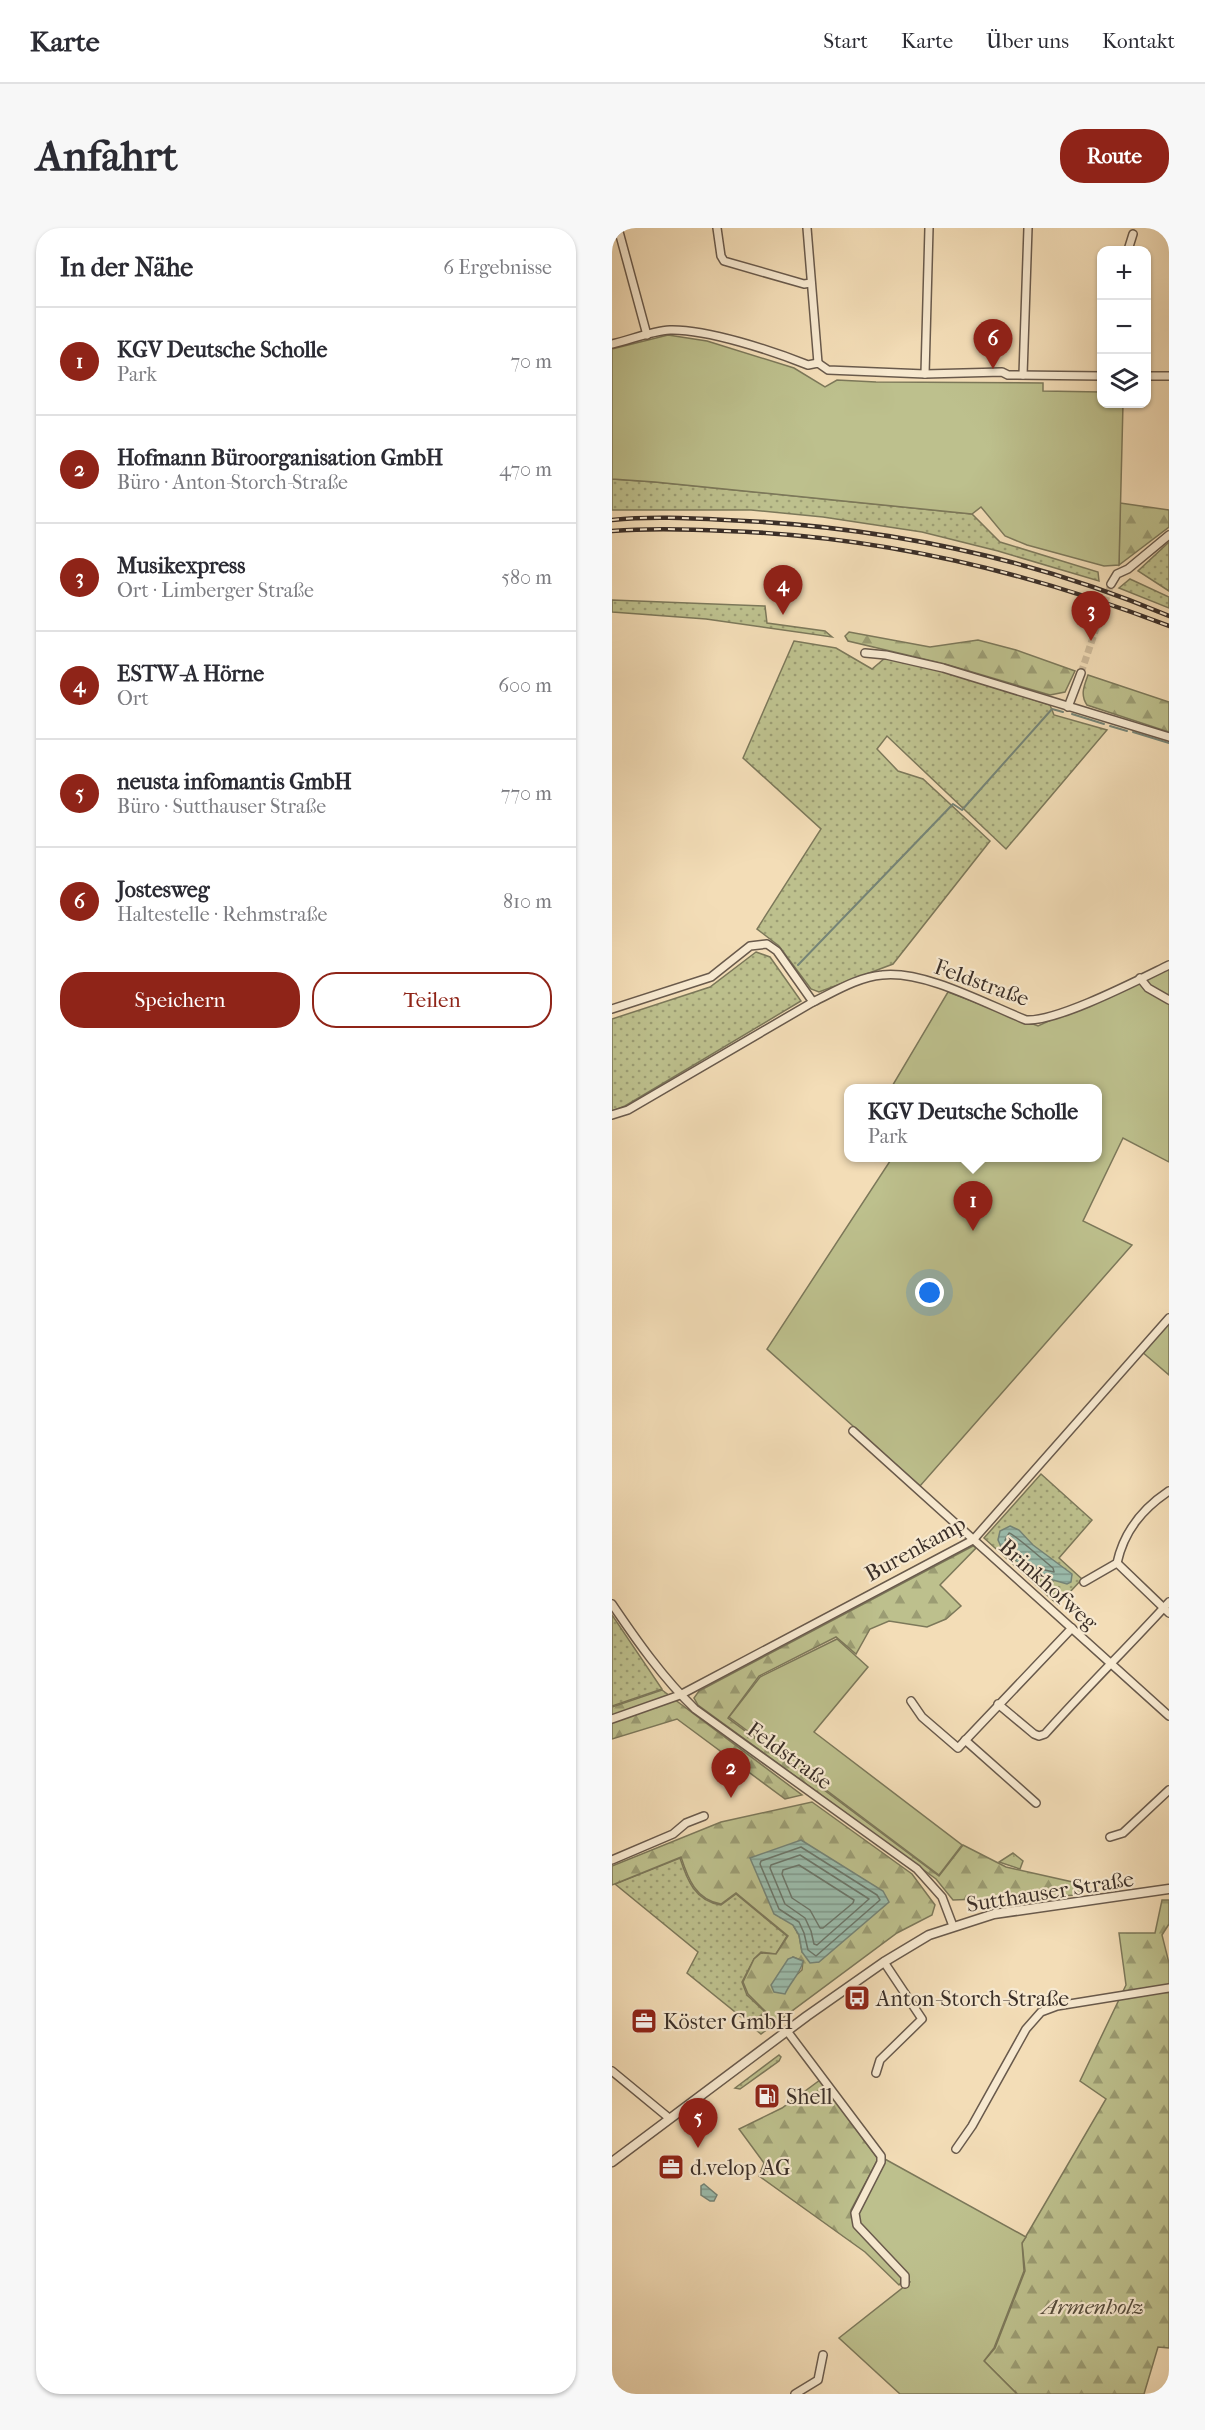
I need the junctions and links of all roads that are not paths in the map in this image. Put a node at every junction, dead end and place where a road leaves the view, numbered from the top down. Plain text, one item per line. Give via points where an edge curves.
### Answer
1 (618, 228) edge
2 (717, 228) edge
3 (807, 228) edge
4 (929, 228) edge
5 (1028, 228) edge
6 (1132, 234) dead end
7 (1129, 246) edge
8 (811, 283) junction
9 (647, 335) junction
10 (612, 344) edge
11 (818, 363) junction
12 (926, 374) junction
13 (1023, 375) junction
14 (1097, 376) edge
15 (1151, 376) edge
16 (1169, 376) edge
17 (1169, 535) edge
18 (1111, 584) tunnel mouth
19 (865, 653) dead end
20 (1081, 673) tunnel mouth
21 (1068, 707) junction
22 (1169, 737) edge
23 (1169, 965) edge
24 (1140, 978) junction
25 (1169, 1000) edge
26 (813, 1002) junction
27 (612, 1009) edge
28 (612, 1115) edge
29 (1169, 1318) edge
30 (853, 1431) dead end
31 (1169, 1491) edge
32 (974, 1540) junction
33 (1117, 1563) junction
34 (1084, 1582) dead end
35 (612, 1604) edge
36 (1167, 1607) edge
37 (1072, 1628) junction
38 (1111, 1664) junction
39 (680, 1695) junction
40 (911, 1701) dead end
41 (998, 1704) junction
42 (1169, 1716) edge
43 (612, 1719) edge
44 (965, 1740) junction
45 (1169, 1791) edge
46 (1035, 1803) dead end
47 (704, 1816) dead end
48 (1110, 1837) dead end
49 (612, 1860) edge
50 (1169, 1889) edge
51 (953, 1926) junction
52 (884, 1962) junction
53 (1169, 1989) edge
54 (787, 2031) junction
55 (612, 2071) edge
56 (876, 2073) dead end
57 (669, 2118) junction
58 (956, 2149) dead end
59 (612, 2162) edge
60 (905, 2284) dead end
61 (823, 2355) dead end
62 (795, 2394) edge

1 - 9 street
2 - 8 street via 724,261
3 - 8 street
4 - 12 street
5 - 13 street
6 - 7 street
8 - 11 street
9 - 10 street
9 - 11 street via 670,330 705,335 808,365
11 - 12 street via 828,370
12 - 13 street
13 - 14 street
15 - 16 street
17 - 18 street via 1117,574
19 - 21 street via 943,668
20 - 21 street
21 - 22 street
23 - 24 street, Feldstraße
24 - 25 street via 1148,988
24 - 26 street, Feldstraße via 1062,1013 1036,1020 1026,1020 902,974 879,975
26 - 27 street via 777,951 766,944 750,946 711,978
26 - 28 street, Feldstraße via 628,1110
29 - 32 street, Burenkamp
30 - 32 street, Brinkhofweg
31 - 33 street via 1138,1517 1120,1548
32 - 37 street, Brinkhofweg
32 - 39 street, Burenkamp
33 - 34 street
33 - 36 street
35 - 39 street, Feldstraße
36 - 38 street
37 - 38 street, Brinkhofweg
37 - 41 street
38 - 41 street via 1039,1737
38 - 42 street, Brinkhofweg
39 - 43 street, Burenkamp
39 - 51 street, Feldstraße via 917,1869 942,1897
40 - 44 street via 922,1717 958,1748
41 - 44 street
44 - 46 street
45 - 48 street via 1123,1833
47 - 49 street
50 - 51 street, Sutthauser Straße via 994,1914
51 - 52 street, Sutthauser Straße via 929,1935
52 - 54 street, Sutthauser Straße
52 - 56 street via 922,2019 880,2060
53 - 58 street via 1057,2006 1041,2012 1026,2029
54 - 57 street, Sutthauser Straße
54 - 60 street via 881,2156 855,2213 857,2225 905,2276
55 - 57 street
57 - 59 street, Sutthauser Straße
61 - 62 street via 818,2380

